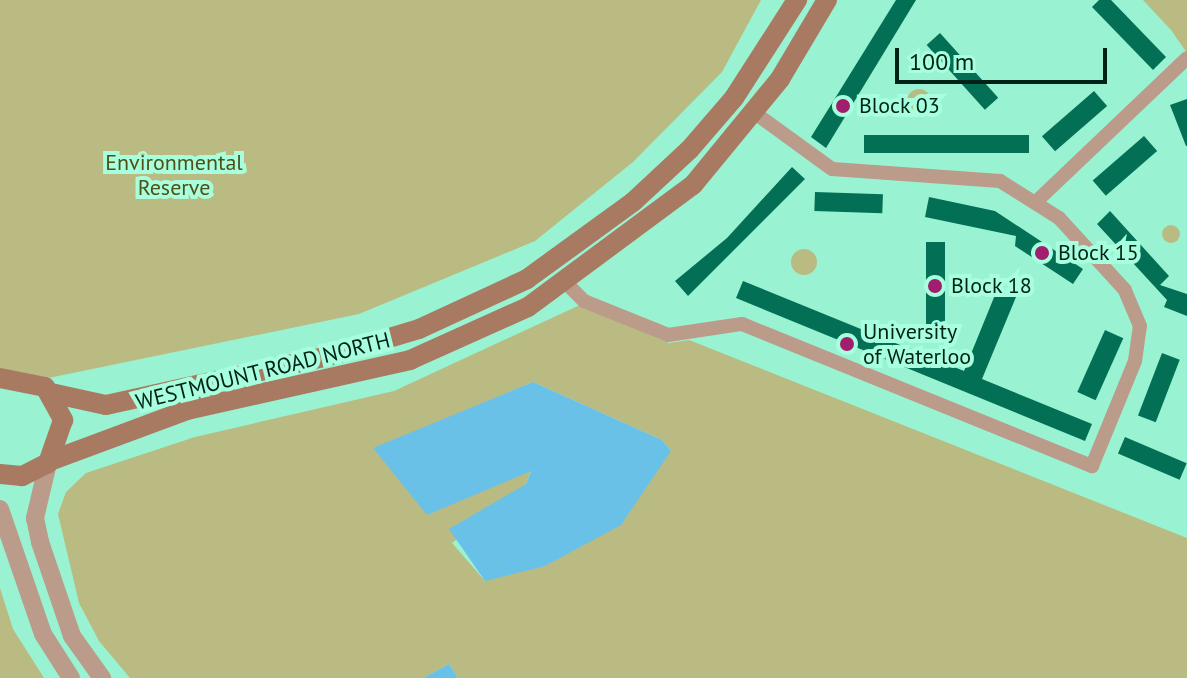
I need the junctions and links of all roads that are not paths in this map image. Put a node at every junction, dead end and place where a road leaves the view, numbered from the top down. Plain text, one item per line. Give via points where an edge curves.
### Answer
1 (797, 0) edge
2 (827, 0) edge
3 (1187, 58) edge
4 (755, 113) junction
5 (1039, 199) junction
6 (567, 284) junction
7 (0, 378) edge
8 (51, 393) junction
9 (49, 462) junction
10 (0, 474) edge
11 (0, 509) edge
12 (71, 678) edge
13 (102, 678) edge

1 - 8 main road, WESTMOUNT ROAD NORTH via 734,98 690,149 633,202 527,279 419,329 329,356 106,405
2 - 4 main road, WESTMOUNT ROAD NORTH
3 - 5 street
4 - 5 street via 832,169 992,179
4 - 6 main road, WESTMOUNT ROAD NORTH via 664,211
5 - 6 street via 1125,290 1138,316 1138,351 1092,466 742,324 668,335 589,304
6 - 9 main road, WESTMOUNT ROAD NORTH via 410,360 187,410
7 - 8 main road, WESTMOUNT ROAD NORTH via 25,377
8 - 9 main road via 63,435
9 - 10 main road, WESTMOUNT ROAD NORTH via 22,476
9 - 13 street via 35,518 40,542 72,636
11 - 12 street via 43,634

